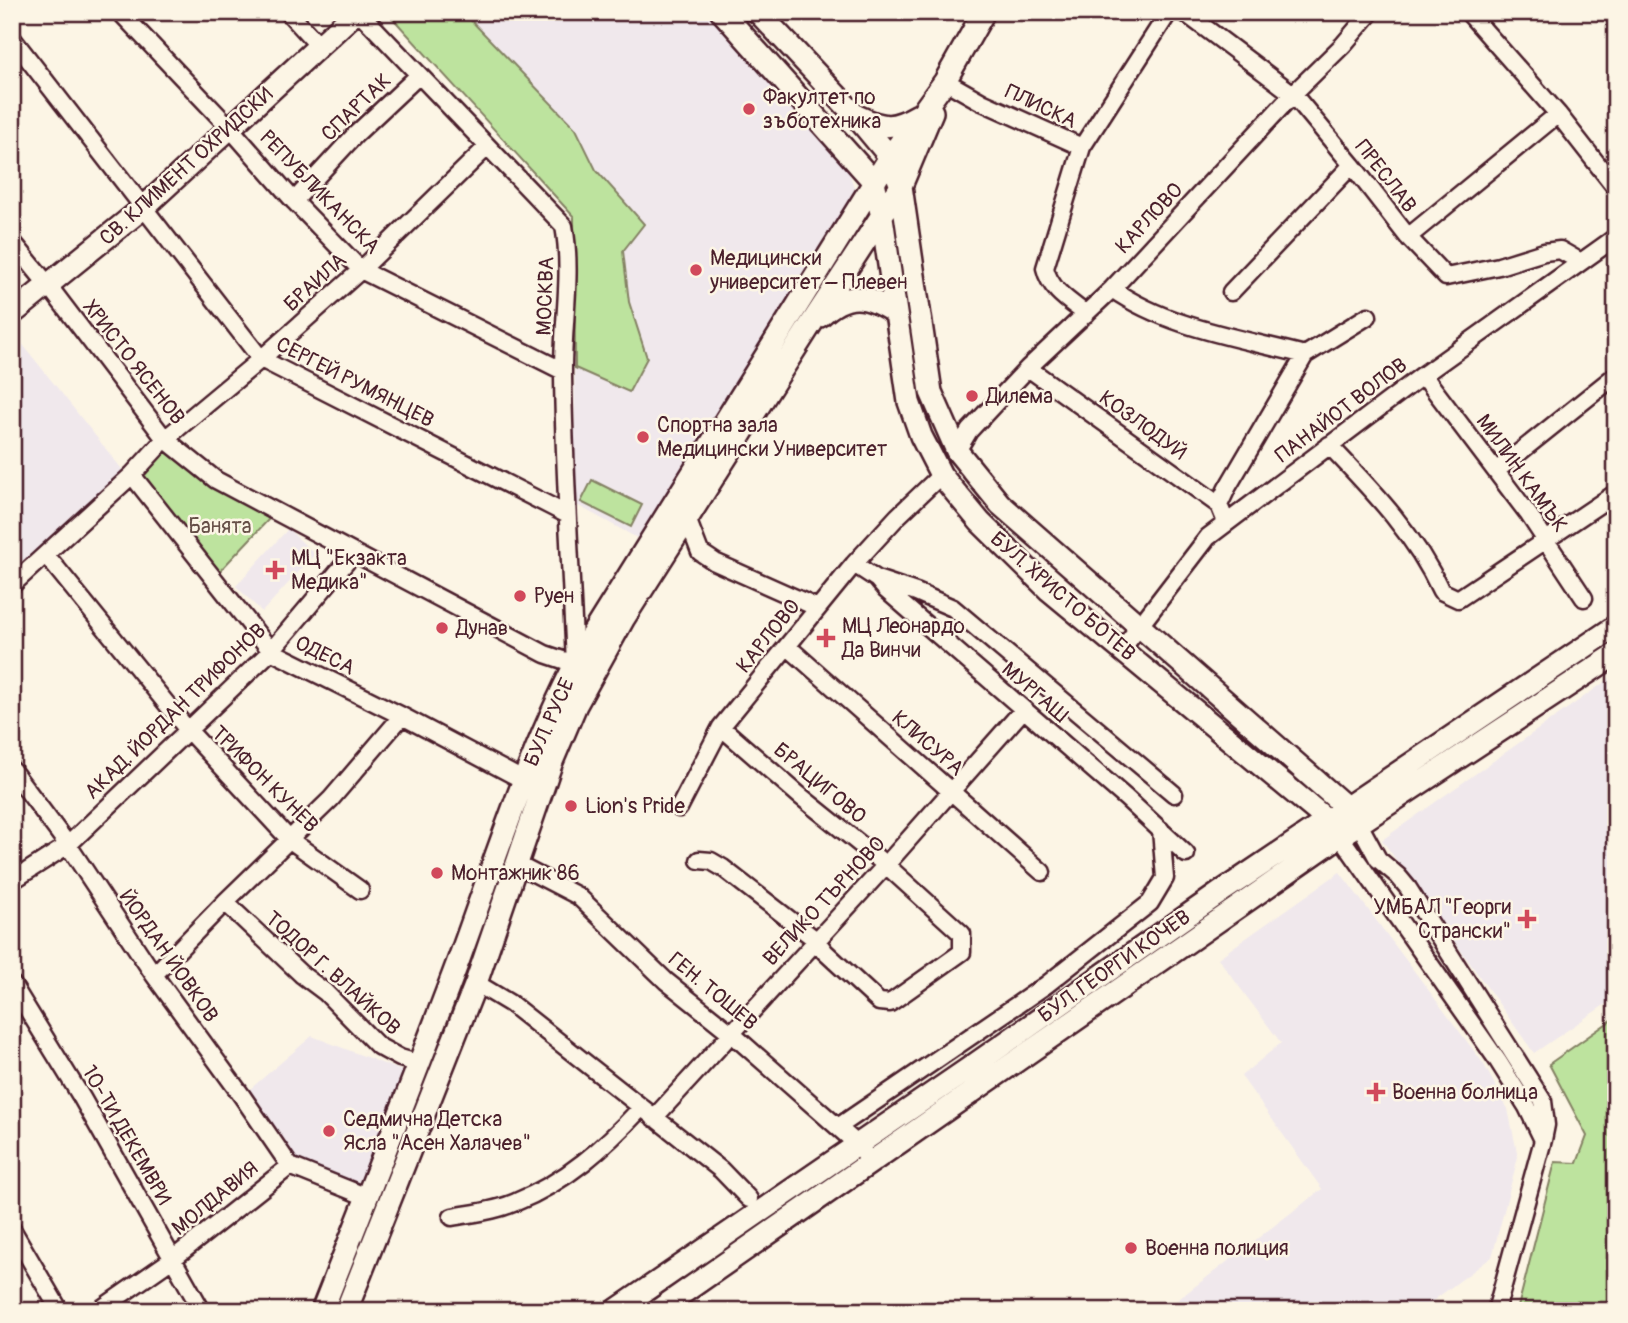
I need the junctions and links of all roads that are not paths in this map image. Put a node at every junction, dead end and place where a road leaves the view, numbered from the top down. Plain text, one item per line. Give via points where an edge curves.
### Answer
1 (120, 12) edge
2 (288, 12) edge
3 (358, 12) edge
4 (722, 12) edge
5 (758, 12) edge
6 (984, 12) edge
7 (1169, 12) edge
8 (1184, 12) edge
9 (1371, 12) edge
10 (1468, 12) edge
11 (1613, 12) edge
12 (1616, 17) edge
13 (12, 38) edge
14 (320, 47) junction
15 (419, 75) junction
16 (945, 81) junction
17 (1293, 94) junction
18 (920, 114) junction
19 (1558, 114) junction
20 (855, 115) junction
21 (230, 128) junction
22 (487, 146) junction
23 (1082, 147) junction
24 (890, 157) junction
25 (1352, 165) junction
26 (874, 183) junction
27 (901, 186) junction
28 (1616, 188) edge
29 (294, 201) junction
30 (143, 208) junction
31 (882, 217) junction
32 (1408, 237) junction
33 (1615, 239) edge
34 (12, 241) edge
35 (1581, 262) junction
36 (361, 270) junction
37 (48, 285) junction
38 (1112, 289) junction
39 (1231, 292) dead end
40 (895, 313) junction
41 (12, 314) edge
42 (1086, 314) junction
43 (1368, 316) dead end
44 (811, 324) junction
45 (1305, 355) junction
46 (261, 359) junction
47 (1028, 368) junction
48 (563, 371) junction
49 (1423, 375) junction
50 (1616, 375) edge
51 (165, 439) junction
52 (1329, 445) junction
53 (957, 451) junction
54 (1496, 471) junction
55 (132, 474) junction
56 (942, 475) junction
57 (1616, 493) edge
58 (1219, 505) junction
59 (566, 514) junction
60 (688, 521) junction
61 (1226, 522) junction
62 (1545, 541) junction
63 (353, 554) junction
64 (46, 555) junction
65 (854, 564) junction
66 (877, 579) junction
67 (12, 585) edge
68 (1584, 598) dead end
69 (573, 607) junction
70 (818, 608) junction
71 (1616, 626) edge
72 (1138, 627) junction
73 (608, 628) junction
74 (787, 646) junction
75 (1122, 649) junction
76 (271, 651) junction
77 (1616, 654) edge
78 (575, 664) junction
79 (1023, 710) junction
80 (402, 716) junction
81 (721, 727) junction
82 (187, 729) junction
83 (12, 770) edge
84 (523, 780) junction
85 (951, 791) junction
86 (1174, 794) dead end
87 (679, 808) dead end
88 (1352, 815) junction
89 (1334, 828) junction
90 (1161, 830) junction
91 (290, 840) junction
92 (68, 845) junction
93 (1186, 854) dead end
94 (699, 860) dead end
95 (518, 865) junction
96 (886, 865) junction
97 (1042, 872) dead end
98 (12, 881) edge
99 (360, 890) dead end
100 (225, 902) junction
101 (816, 940) junction
102 (154, 975) junction
103 (475, 983) junction
104 (12, 984) edge
105 (731, 1032) junction
106 (420, 1063) junction
107 (927, 1066) junction
108 (971, 1067) junction
109 (640, 1108) junction
110 (654, 1118) junction
111 (838, 1127) junction
112 (1543, 1140) junction
113 (857, 1144) junction
114 (872, 1163) junction
115 (290, 1166) junction
116 (367, 1196) junction
117 (749, 1199) dead end
118 (452, 1216) dead end
119 (12, 1229) edge
120 (174, 1258) junction
121 (60, 1311) edge
122 (98, 1311) edge
123 (202, 1311) edge
124 (322, 1311) edge
125 (346, 1311) edge
126 (615, 1311) edge
127 (657, 1311) edge
128 (1496, 1311) edge

1 - 21 street, РЕПУБЛИКАНСКА
2 - 14 street
3 - 14 main road, СВ. КЛИМЕНТ ОХРИДСКИ
3 - 15 street, МОСКВА
4 - 26 main road, БУЛ. ХРИСТО БОТЕВ
5 - 20 main road, БУЛ. ХРИСТО БОТЕВ
6 - 16 main road
7 - 23 street
8 - 17 street, ПРЕСЛАВ
9 - 17 street, КАРЛОВО
10 - 19 street
11 - 12 street
13 - 30 street, СЕРГЕЙ РУМЯНЦЕВ
14 - 21 main road, СВ. КЛИМЕНТ ОХРИДСКИ
15 - 22 street, МОСКВА
15 - 29 street, СПАРТАК
16 - 18 main road
16 - 23 street, ПЛИСКА
16 - 27 main road
17 - 25 street, ПРЕСЛАВ
17 - 38 street, КАРЛОВО
18 - 20 main road via 903,124 883,127
18 - 24 main road
19 - 28 street
19 - 32 street
20 - 24 main road, БУЛ. ХРИСТО БОТЕВ
21 - 29 street, РЕПУБЛИКАНСКА
21 - 30 main road, СВ. КЛИМЕНТ ОХРИДСКИ
22 - 36 street, БРАИЛА
22 - 48 street, МОСКВА via 564,226 568,248
23 - 42 street via 1045,268 1053,288
24 - 26 main road, БУЛ. РУСЕ
24 - 27 main road, БУЛ. ХРИСТО БОТЕВ
25 - 32 street, ПРЕСЛАВ
25 - 39 street
26 - 31 main road, БУЛ. ХРИСТО БОТЕВ
26 - 73 main road, БУЛ. РУСЕ
27 - 31 main road, БУЛ. РУСЕ
27 - 53 main road, БУЛ. ХРИСТО БОТЕВ via 931,392
29 - 36 street, РЕПУБЛИКАНСКА
30 - 37 main road, СВ. КЛИМЕНТ ОХРИДСКИ
30 - 46 street, СЕРГЕЙ РУМЯНЦЕВ
31 - 40 main road, БУЛ. ХРИСТО БОТЕВ
31 - 44 main road, БУЛ. РУСЕ
32 - 35 street, ПРЕСЛАВ via 1446,277 1560,250
33 - 35 street, ПАНАЙОТ ВОЛОВ
34 - 37 street, ХРИСТО ЯСЕНОВ
35 - 49 street, ПАНАЙОТ ВОЛОВ
36 - 46 street, БРАИЛА
36 - 48 street, РЕПУБЛИКАНСКА
37 - 41 main road, СВ. КЛИМЕНТ ОХРИДСКИ
37 - 51 street, ХРИСТО ЯСЕНОВ
38 - 42 street, КАРЛОВО
38 - 45 street via 1162,316
40 - 44 main road via 876,300 850,299 832,306
40 - 56 main road, БУЛ. ХРИСТО БОТЕВ via 909,402
42 - 47 street, КАРЛОВО
43 - 45 street
44 - 60 main road, БУЛ. РУСЕ
45 - 58 street
46 - 51 street, БРАИЛА
46 - 59 street, СЕРГЕЙ РУМЯНЦЕВ
47 - 53 street, КАРЛОВО via 969,431
47 - 58 street, КОЗЛОДУЙ
48 - 59 street, МОСКВА
49 - 52 street, ПАНАЙОТ ВОЛОВ
49 - 54 street, МИЛИН КАМЪК
50 - 54 street
51 - 55 street, БРАИЛА
51 - 63 street, ХРИСТО ЯСЕНОВ via 216,480
52 - 61 street, ПАНАЙОТ ВОЛОВ
52 - 62 street via 1379,496 1429,564 1441,591 1458,599
53 - 72 main road, БУЛ. ХРИСТО БОТЕВ via 1000,504
54 - 62 street, МИЛИН КАМЪК
55 - 64 street, БРАИЛА
55 - 76 street, ОДЕСА
56 - 65 street, КАРЛОВО
56 - 75 main road, БУЛ. ХРИСТО БОТЕВ via 980,522 1049,590
57 - 62 street
58 - 61 street
59 - 69 street, МОСКВА
60 - 70 street via 700,552
60 - 73 main road, БУЛ. РУСЕ
61 - 72 street, ПАНАЙОТ ВОЛОВ via 1208,537
62 - 68 street, МИЛИН КАМЪК
63 - 76 street, АКАД. ЙОРДАН ТРИФОНОВ
63 - 78 street, ХРИСТО ЯСЕНОВ via 545,654
64 - 67 street, БРАИЛА
64 - 82 street, ТРИФОН КУНЕВ
65 - 66 street, МУРГАШ
65 - 70 street, КАРЛОВО
66 - 79 street, МУРГАШ
66 - 86 street via 953,608
69 - 73 street
69 - 78 street, МОСКВА
70 - 74 street, КАРЛОВО
71 - 88 main road, БУЛ. ГЕОРГИ КОЧЕВ
72 - 75 street, ПАНАЙОТ ВОЛОВ
72 - 88 main road, БУЛ. ХРИСТО БОТЕВ
73 - 78 main road, БУЛ. РУСЕ
73 - 95 main road, БУЛ. РУСЕ via 564,732
74 - 81 street, КАРЛОВО
74 - 85 street, КЛИСУРА
75 - 89 main road, БУЛ. ХРИСТО БОТЕВ
76 - 80 street, ОДЕСА
76 - 82 street, АКАД. ЙОРДАН ТРИФОНОВ
77 - 88 main road, БУЛ. ГЕОРГИ КОЧЕВ
78 - 84 main road, БУЛ. РУСЕ
79 - 85 street, ВЕЛИКО ТЪРНОВО
79 - 90 street, МУРГАШ
80 - 84 street, ОДЕСА
80 - 91 street
81 - 87 street, КАРЛОВО
81 - 96 street, БРАЦИГОВО
82 - 91 street, ТРИФОН КУНЕВ
82 - 92 street, АКАД. ЙОРДАН ТРИФОНОВ
83 - 92 street, ЙОРДАН ЙОВКОВ
84 - 106 main road, БУЛ. РУСЕ
85 - 96 street, ВЕЛИКО ТЪРНОВО
85 - 97 street, КЛИСУРА
88 - 89 main road, БУЛ. ГЕОРГИ КОЧЕВ
88 - 112 street via 1378,859 1408,888 1544,1101
89 - 108 main road, БУЛ. ГЕОРГИ КОЧЕВ via 1043,1015
89 - 112 street via 1498,1061
89 - 114 main road, БУЛ. ГЕОРГИ КОЧЕВ
90 - 93 street, МУРГАШ
90 - 107 street via 1165,878 1150,903 1046,985
91 - 99 street, ТРИФОН КУНЕВ
91 - 100 street
92 - 98 street, АКАД. ЙОРДАН ТРИФОНОВ
92 - 102 street, ЙОРДАН ЙОВКОВ
94 - 101 street via 723,868
95 - 103 main road, БУЛ. РУСЕ
95 - 105 street, ГЕН. ТОШЕВ via 578,896 666,981
96 - 101 street, ВЕЛИКО ТЪРНОВО
96 - 101 street, БРАЦИГОВО via 962,934 962,951 890,1003 879,1002
100 - 102 street
100 - 106 street, ТОДОР Г. ВЛАЙКОВ via 378,1046
101 - 105 street, ВЕЛИКО ТЪРНОВО
102 - 115 street, ЙОРДАН ЙОВКОВ
103 - 109 street via 511,1004
103 - 125 main road, БУЛ. РУСЕ
104 - 120 street, 10-ТИ ДЕКЕМВРИ
105 - 110 street, ВЕЛИКО ТЪРНОВО
105 - 111 street, ГЕН. ТОШЕВ
106 - 116 main road, БУЛ. РУСЕ
107 - 108 street
107 - 111 street
108 - 113 main road, БУЛ. ГЕОРГИ КОЧЕВ
109 - 110 street
109 - 118 street via 585,1162 549,1186 515,1203
110 - 117 street via 721,1170
111 - 113 street, ГЕН. ТОШЕВ
112 - 128 street
113 - 114 street, ГЕН. ТОШЕВ
113 - 126 main road, БУЛ. ГЕОРГИ КОЧЕВ
114 - 127 main road, БУЛ. ГЕОРГИ КОЧЕВ
115 - 116 street, МОЛДАВИЯ
115 - 120 street, МОЛДАВИЯ
116 - 124 main road, БУЛ. РУСЕ
119 - 121 street
120 - 122 street, МОЛДАВИЯ
120 - 123 street, 10-ТИ ДЕКЕМВРИ

